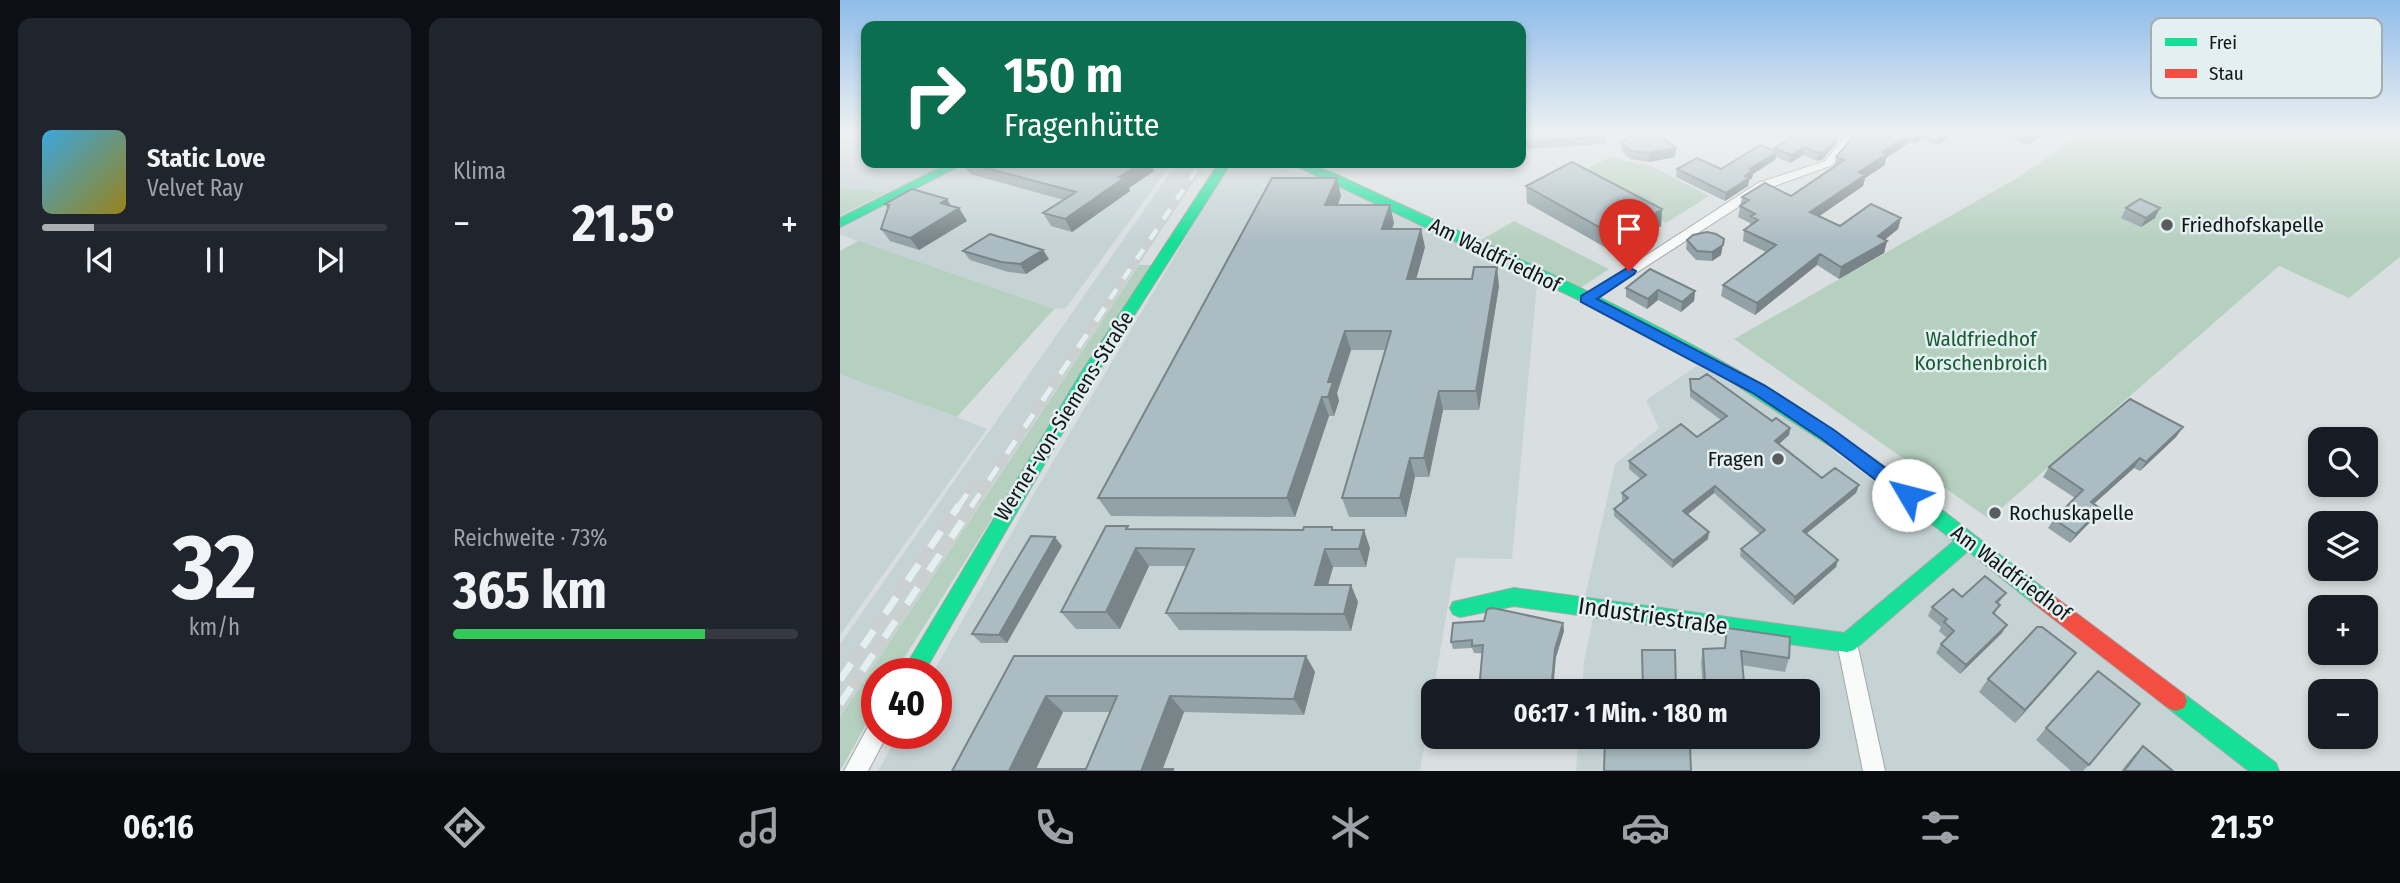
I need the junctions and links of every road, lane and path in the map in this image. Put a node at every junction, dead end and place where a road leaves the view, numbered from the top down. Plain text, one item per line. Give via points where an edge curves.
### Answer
1 (945, 170) edge
2 (1220, 170) edge
3 (1313, 170) edge
4 (1810, 170) edge
5 (840, 223) edge
6 (1586, 299) junction
7 (1968, 540) junction
8 (1460, 608) dead end
9 (1847, 643) junction
10 (920, 658) edge
11 (868, 749) edge
12 (855, 771) edge
13 (1874, 771) edge
14 (2268, 771) edge

1 - 5 street
2 - 10 street, Werner-von-Siemens-Straße via 1087,377
3 - 6 street, Am Waldfriedhof
4 - 6 street via 1757,189
6 - 7 street, Am Waldfriedhof via 1759,389
7 - 9 street
7 - 14 street, Am Waldfriedhof
8 - 9 street, Industriestraße via 1514,597
9 - 13 street
11 - 12 street

